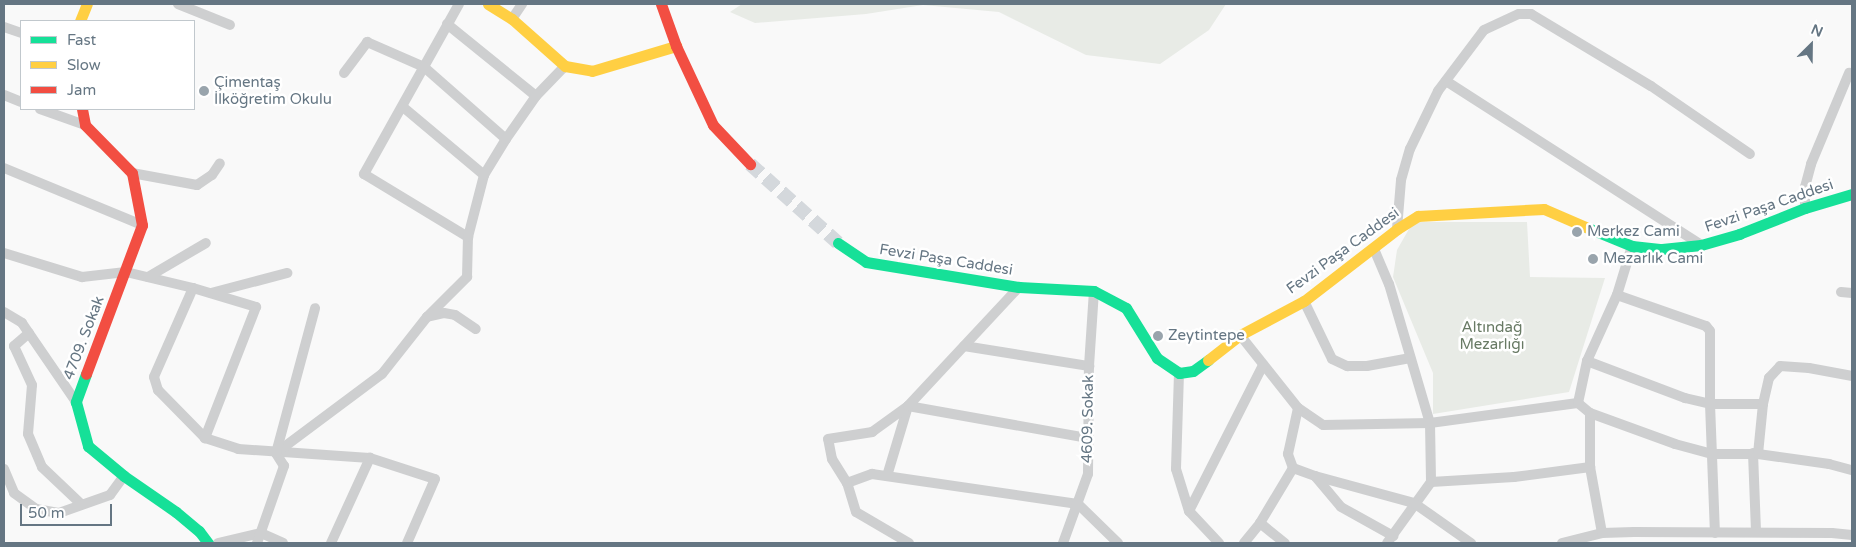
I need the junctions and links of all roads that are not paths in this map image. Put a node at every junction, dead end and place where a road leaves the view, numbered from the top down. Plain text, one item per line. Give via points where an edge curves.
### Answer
1 (87, 4) edge
2 (178, 4) edge
3 (459, 4) edge
4 (488, 4) edge
5 (522, 4) edge
6 (661, 4) edge
7 (512, 19) junction
8 (80, 20) edge
9 (447, 24) junction
10 (230, 25) dead end
11 (4, 26) edge
12 (20, 33) edge
13 (676, 46) junction
14 (565, 66) junction
15 (424, 67) junction
16 (1851, 70) edge
17 (344, 73) dead end
18 (1446, 81) junction
19 (4, 95) edge
20 (536, 96) junction
21 (20, 102) edge
22 (403, 107) junction
23 (43, 110) edge
24 (82, 110) edge
25 (85, 125) junction
26 (506, 138) junction
27 (1750, 154) dead end
28 (220, 163) dead end
29 (750, 164) tunnel mouth
30 (4, 168) edge
31 (132, 173) junction
32 (484, 175) junction
33 (1852, 194) edge
34 (1805, 208) junction
35 (142, 224) junction
36 (1396, 229) junction
37 (468, 237) junction
38 (838, 242) tunnel mouth
39 (206, 243) dead end
40 (1701, 245) junction
41 (1632, 246) junction
42 (1374, 249) junction
43 (4, 253) edge
44 (126, 272) junction
45 (287, 273) dead end
46 (148, 277) junction
47 (1019, 287) junction
48 (194, 288) junction
49 (1094, 291) junction
50 (1841, 292) dead end
51 (210, 293) junction
52 (1852, 293) edge
53 (1617, 295) junction
54 (1304, 301) junction
55 (314, 308) dead end
56 (4, 312) edge
57 (427, 317) junction
58 (476, 329) dead end
59 (29, 333) junction
60 (1240, 335) junction
61 (964, 346) junction
62 (1410, 358) junction
63 (1587, 361) junction
64 (1263, 365) junction
65 (1089, 366) junction
66 (1179, 373) junction
67 (1852, 376) edge
68 (76, 402) junction
69 (1578, 403) junction
70 (1710, 404) junction
71 (1763, 404) junction
72 (908, 406) junction
73 (1298, 408) junction
74 (1590, 413) junction
75 (1430, 423) junction
76 (205, 438) junction
77 (1088, 438) junction
78 (276, 453) junction
79 (1712, 454) junction
80 (1756, 454) junction
81 (370, 458) junction
82 (1293, 468) junction
83 (1590, 468) junction
84 (4, 470) edge
85 (1852, 470) edge
86 (124, 476) junction
87 (887, 476) junction
88 (1315, 476) junction
89 (1432, 482) junction
90 (847, 483) junction
91 (81, 504) junction
92 (1078, 504) junction
93 (1414, 504) junction
94 (1189, 511) junction
95 (1260, 523) junction
96 (1756, 532) junction
97 (1602, 533) junction
98 (1715, 533) junction
99 (1852, 535) edge
100 (259, 538) edge
101 (1390, 540) edge
102 (208, 543) edge
103 (218, 543) edge
104 (283, 543) edge
105 (331, 543) edge
106 (407, 543) edge
107 (908, 543) edge
108 (1064, 543) edge
109 (1118, 543) edge
110 (1219, 543) edge
111 (1244, 543) edge
112 (1285, 543) edge
113 (1471, 543) edge
114 (1562, 543) edge

1 - 8 street
2 - 10 street
3 - 9 street
4 - 7 street
5 - 7 street
6 - 13 street
7 - 14 street
9 - 15 street
9 - 20 street
11 - 12 street
13 - 14 street via 592,71
13 - 29 street via 713,125
14 - 20 street
15 - 17 street via 367,42
15 - 22 street
15 - 26 street
16 - 34 street via 1811,164
18 - 27 street via 1484,30 1519,14 1531,14 1651,86
18 - 36 street via 1410,149 1401,180
18 - 40 street
19 - 21 street
20 - 26 street
22 - 32 street
22 - 37 street via 364,174
23 - 25 street
24 - 25 street
25 - 31 street
26 - 32 street
28 - 31 street via 212,176 197,186
30 - 35 street
31 - 35 street, 4709. Sokak
32 - 37 street
33 - 34 street, Fevzi Paşa Caddesi
34 - 40 street, Fevzi Paşa Caddesi
35 - 44 street, 4709. Sokak
36 - 41 street, Fevzi Paşa Caddesi via 1418,216 1544,209
36 - 42 street, Fevzi Paşa Caddesi
37 - 57 street via 468,277
38 - 47 street, Fevzi Paşa Caddesi via 866,262
39 - 46 street
40 - 41 street, Fevzi Paşa Caddesi via 1662,249
41 - 53 street
42 - 54 street, Fevzi Paşa Caddesi
42 - 62 street via 1389,284
43 - 44 street via 82,277
44 - 46 street
44 - 68 street, 4709. Sokak
45 - 51 street
46 - 48 street
47 - 49 street, Fevzi Paşa Caddesi
47 - 61 street
48 - 51 street
48 - 76 street via 154,377 158,390
49 - 65 street, 4609. Sokak
49 - 66 street, Fevzi Paşa Caddesi via 1126,308 1157,358
50 - 52 street
51 - 76 street via 256,306
53 - 63 street
53 - 70 street via 1706,326 1710,331
54 - 60 street, Fevzi Paşa Caddesi
54 - 62 street via 1332,359 1347,366 1367,366
55 - 78 street
56 - 59 street via 22,323
57 - 58 street via 444,313 455,315
57 - 78 street via 382,374
59 - 68 street
59 - 91 street via 14,346 32,385 28,434 42,467
60 - 64 street
60 - 66 street, Fevzi Paşa Caddesi via 1193,370
61 - 65 street
61 - 72 street
62 - 75 street
63 - 69 street
63 - 70 street via 1685,398
64 - 73 street
64 - 94 street
65 - 77 street, 4609. Sokak
66 - 94 street via 1176,469
67 - 71 street via 1780,366 1769,378
68 - 86 street, 4709. Sokak via 88,446
69 - 74 street
69 - 75 street
70 - 71 street
70 - 79 street
71 - 80 street
72 - 77 street
72 - 87 street
72 - 90 street via 872,432 828,439 832,459
73 - 75 street via 1323,425
73 - 82 street via 1288,454
74 - 79 street
74 - 83 street
75 - 89 street
76 - 78 street via 238,450
77 - 92 street, 4609. Sokak via 1088,474
78 - 81 street
78 - 100 street via 284,466
79 - 80 street
79 - 98 street
80 - 85 street
80 - 96 street
81 - 105 street
81 - 106 street via 435,479
82 - 88 street
82 - 95 street
83 - 89 street
83 - 97 street
84 - 91 street via 14,493 36,509 59,513
86 - 91 street via 110,495
86 - 102 street, 4709. Sokak via 176,512
87 - 90 street via 872,474
87 - 92 street
88 - 93 street
88 - 101 street via 1341,507
89 - 93 street
90 - 107 street via 856,512
92 - 108 street, 4609. Sokak
92 - 109 street
93 - 101 street
93 - 113 street
94 - 110 street
95 - 111 street
95 - 112 street
96 - 98 street
96 - 99 street
97 - 98 street
97 - 114 street
100 - 103 street
100 - 104 street

